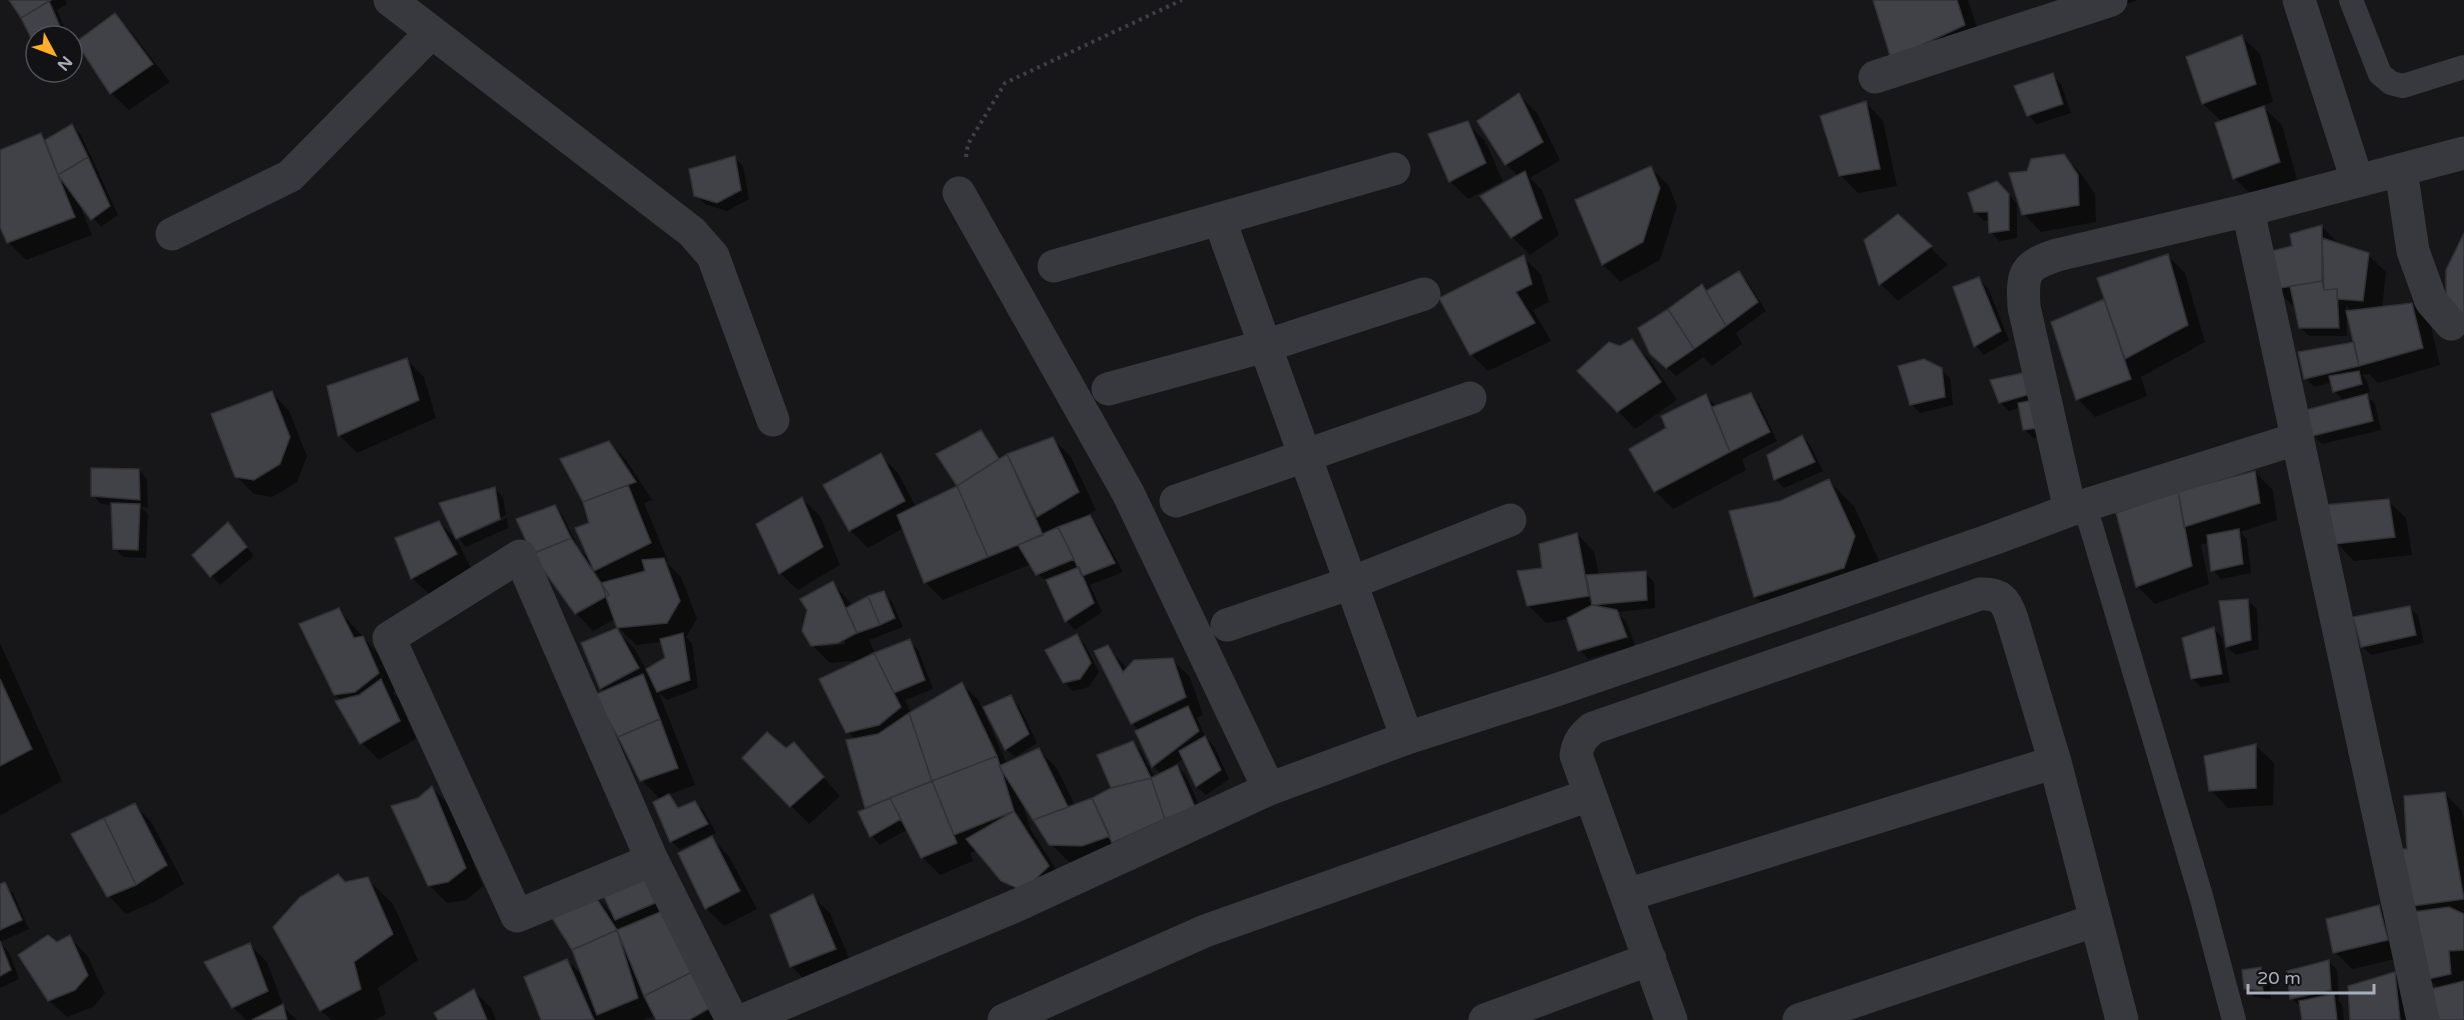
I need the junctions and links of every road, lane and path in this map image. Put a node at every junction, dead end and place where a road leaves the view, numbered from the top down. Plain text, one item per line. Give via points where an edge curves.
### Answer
1 (390, 0) edge
2 (1182, 0) edge
3 (2111, 0) edge
4 (2299, 0) edge
5 (2351, 0) edge
6 (431, 33) junction
7 (2464, 67) edge
8 (1875, 77) dead end
9 (2464, 153) edge
10 (1394, 170) dead end
11 (2401, 170) junction
12 (2357, 180) junction
13 (959, 193) joint
14 (2248, 210) junction
15 (1220, 221) junction
16 (172, 234) dead end
17 (1054, 266) dead end
18 (1424, 294) dead end
19 (2451, 324) dead end
20 (1265, 346) junction
21 (1108, 389) dead end
22 (1470, 398) dead end
23 (773, 420) dead end
24 (2296, 439) junction
25 (1305, 456) junction
26 (1176, 501) dead end
27 (2078, 508) junction
28 (1510, 520) dead end
29 (1351, 583) junction
30 (1227, 625) dead end
31 (1407, 738) junction
32 (2055, 762) junction
33 (1269, 789) junction
34 (1589, 795) junction
35 (652, 860) junction
36 (1627, 895) junction
37 (2096, 920) junction
38 (1650, 959) junction
39 (732, 1020) edge
40 (744, 1020) edge
41 (1004, 1020) edge
42 (1485, 1020) edge
43 (1671, 1020) edge
44 (1799, 1020) edge
45 (2122, 1020) edge
46 (2234, 1020) edge
47 (2423, 1020) edge

1 - 6 street
2 - 13 path via 1005,83 968,144
3 - 8 street
4 - 12 street
5 - 7 lane via 2385,79 2403,86
6 - 16 street via 290,176
6 - 23 street via 692,232 713,256
9 - 11 street
10 - 15 street
11 - 12 street
11 - 19 street via 2412,251 2432,301
12 - 14 street
13 - 33 street via 1128,493
14 - 24 street
14 - 27 street via 2057,255 2033,264 2027,272 2024,307
15 - 17 street
15 - 20 street
18 - 20 street
20 - 21 street
20 - 25 street
22 - 25 street
24 - 27 street
24 - 47 street
25 - 26 street
25 - 29 street
27 - 31 street via 1828,597
27 - 46 lane via 2201,896
28 - 29 street
29 - 30 street
29 - 31 street
31 - 33 street
32 - 34 street via 2007,605 1993,593 1980,594 1593,728 1578,744 1576,754
32 - 36 street
32 - 37 street
33 - 40 street via 1013,907
34 - 36 street
34 - 41 street via 1205,932
35 - 35 street via 518,915 389,638 520,556
35 - 39 street
36 - 38 street
37 - 44 street
37 - 45 street
38 - 42 street
38 - 43 street

